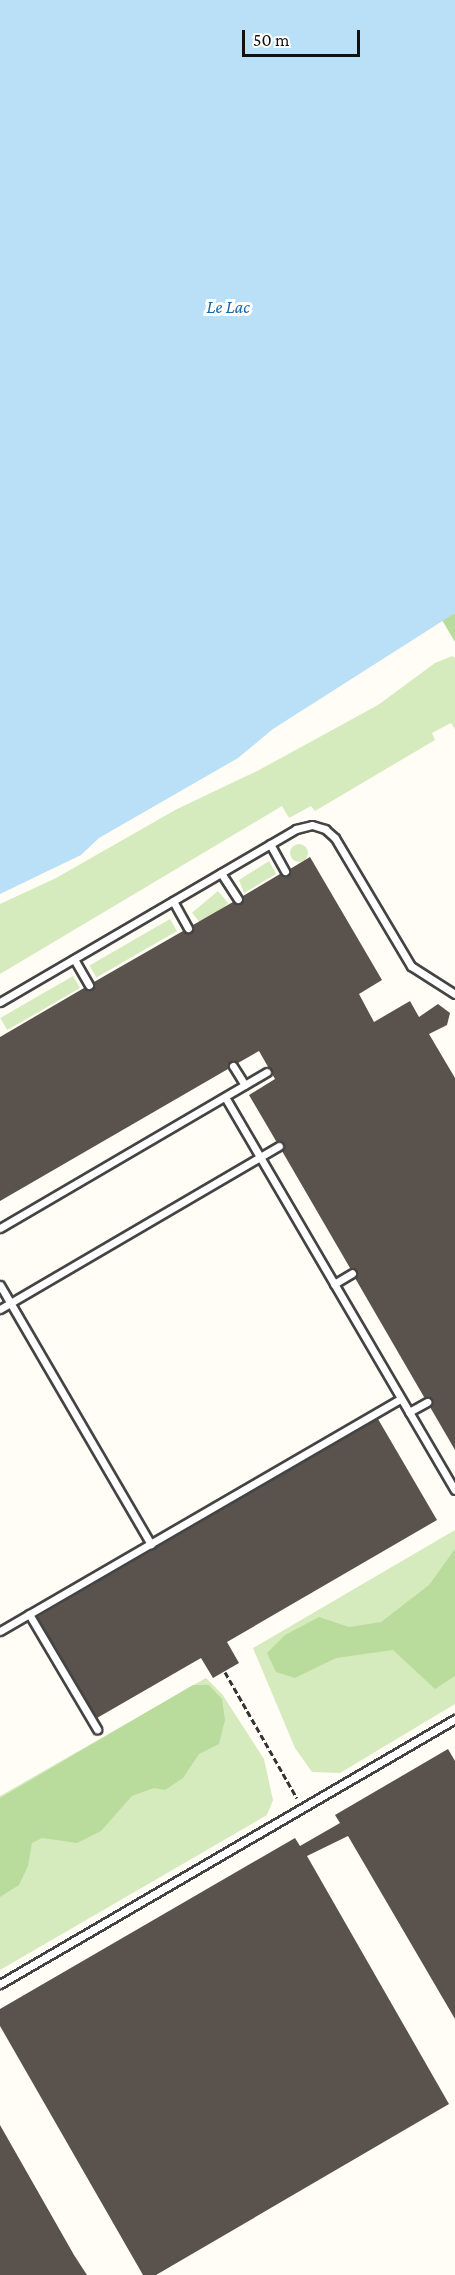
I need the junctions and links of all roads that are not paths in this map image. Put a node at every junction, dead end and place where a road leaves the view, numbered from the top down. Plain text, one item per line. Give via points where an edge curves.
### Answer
1 (270, 844) junction
2 (285, 871) dead end
3 (221, 873) junction
4 (238, 899) dead end
5 (173, 901) junction
6 (188, 928) dead end
7 (74, 959) junction
8 (89, 985) dead end
9 (455, 994) edge
10 (0, 1002) edge
11 (234, 1066) dead end
12 (267, 1072) dead end
13 (245, 1085) junction
14 (225, 1097) junction
15 (279, 1146) dead end
16 (260, 1157) junction
17 (0, 1228) edge
18 (352, 1273) dead end
19 (334, 1284) junction
20 (0, 1285) edge
21 (10, 1303) junction
22 (0, 1309) edge
23 (401, 1399) junction
24 (427, 1402) dead end
25 (409, 1412) junction
26 (455, 1490) edge
27 (151, 1544) junction
28 (29, 1614) junction
29 (0, 1631) edge
30 (455, 1719) edge
31 (97, 1729) dead end
32 (0, 1984) edge

1 - 2 lane
1 - 3 lane
1 - 9 lane via 304,826 319,826 330,832 402,956
3 - 4 lane
3 - 5 lane
5 - 6 lane
5 - 7 lane
7 - 8 lane
7 - 10 lane
11 - 13 lane
12 - 13 lane
13 - 14 lane
14 - 16 lane
14 - 17 lane
15 - 16 lane
16 - 19 lane
16 - 21 lane
18 - 19 lane
19 - 23 lane
20 - 21 lane
21 - 22 lane
21 - 27 lane
23 - 25 lane
23 - 27 lane
24 - 25 lane
25 - 26 lane
27 - 28 lane
28 - 29 lane
28 - 31 lane
30 - 32 lane

